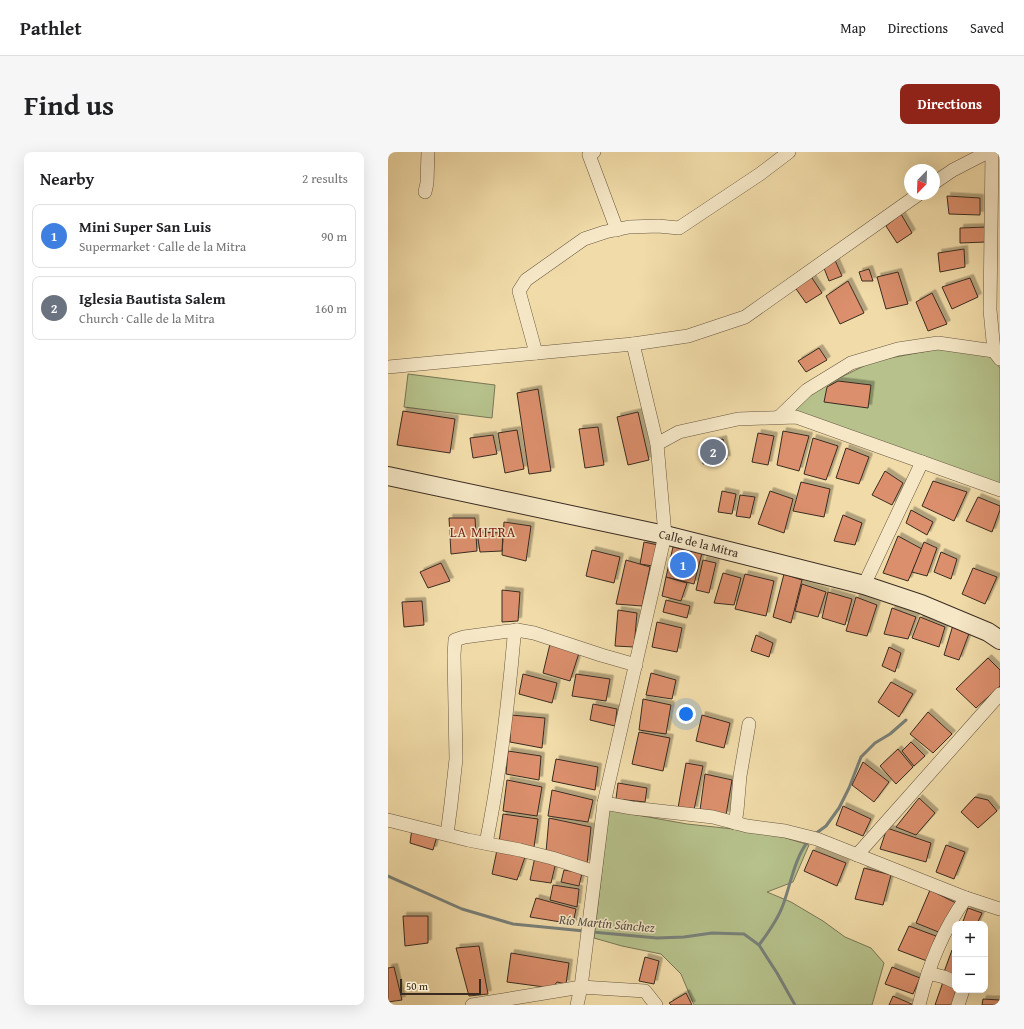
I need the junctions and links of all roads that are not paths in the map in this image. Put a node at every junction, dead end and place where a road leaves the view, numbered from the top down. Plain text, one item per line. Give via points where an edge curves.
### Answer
1 (428, 152) edge
2 (594, 152) edge
3 (789, 152) edge
4 (988, 152) edge
5 (992, 152) edge
6 (971, 156) edge
7 (940, 179) edge
8 (425, 192) dead end
9 (911, 200) edge
10 (616, 230) junction
11 (633, 344) junction
12 (536, 353) junction
13 (997, 355) edge
14 (388, 367) edge
15 (779, 417) junction
16 (657, 444) junction
17 (922, 462) junction
18 (388, 476) edge
19 (1000, 490) edge
20 (666, 535) junction
21 (864, 585) junction
22 (517, 630) junction
23 (1000, 640) edge
24 (636, 665) junction
25 (1000, 694) edge
26 (749, 724) dead end
27 (604, 803) junction
28 (388, 820) edge
29 (735, 823) junction
30 (447, 834) junction
31 (486, 843) junction
32 (857, 855) junction
33 (595, 872) junction
34 (966, 898) junction
35 (1000, 910) edge
36 (928, 973) junction
37 (952, 981) edge
38 (581, 987) junction
39 (962, 993) edge
40 (472, 1005) edge
41 (577, 1005) edge
42 (656, 1005) edge
43 (920, 1005) edge
44 (958, 1005) edge

1 - 8 street
2 - 10 street via 589,154
3 - 10 street via 679,228 658,226
4 - 6 street
5 - 13 street via 990,310
6 - 7 street
9 - 11 street via 745,317 688,336
10 - 12 street via 584,239 526,280 519,291
11 - 12 street
11 - 16 street
12 - 14 street
13 - 15 street via 938,344 898,350 851,363 807,390
15 - 16 street via 738,419 687,430
15 - 17 street via 796,417
16 - 20 street
17 - 19 street
17 - 21 street
18 - 20 street, Calle de la Mitra
20 - 21 street, Calle de la Mitra
20 - 24 street
21 - 23 street, Calle de la Mitra via 921,604 988,632
22 - 24 street
22 - 30 street via 455,640 456,759
22 - 31 street via 514,636 495,800
24 - 27 street
25 - 32 street
26 - 29 street
27 - 29 street via 713,817
27 - 33 street
28 - 30 street
29 - 32 street via 817,839
30 - 31 street
31 - 33 street via 552,858
32 - 34 street
33 - 38 street
34 - 35 street
34 - 36 street via 944,934
36 - 37 street
36 - 43 street
38 - 40 street
38 - 41 street
38 - 42 street via 645,991
39 - 44 street

